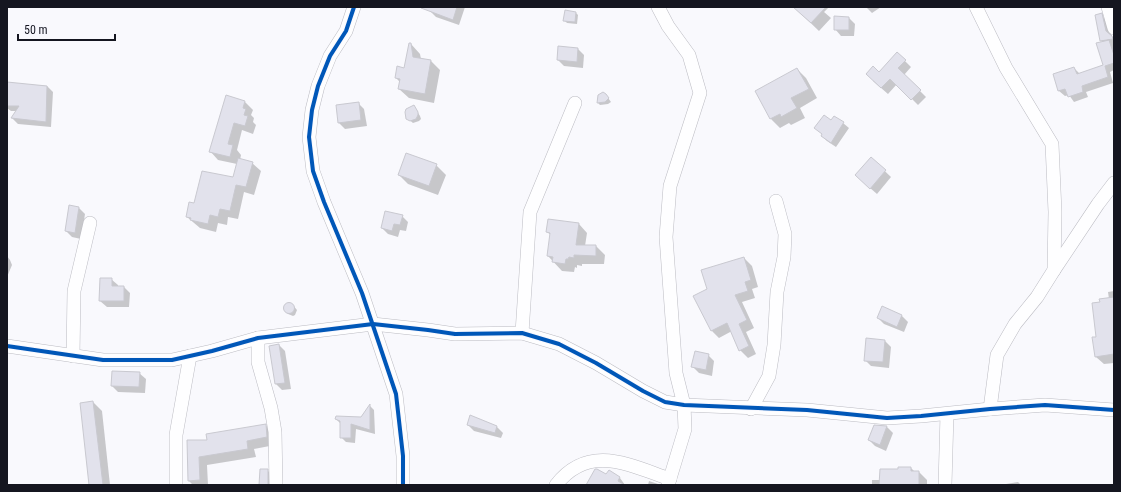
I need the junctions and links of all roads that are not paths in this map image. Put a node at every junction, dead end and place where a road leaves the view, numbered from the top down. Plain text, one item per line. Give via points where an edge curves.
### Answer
1 (354, 7) edge
2 (658, 7) edge
3 (976, 7) edge
4 (1108, 7) edge
5 (1114, 28) edge
6 (575, 103) dead end
7 (1114, 183) edge
8 (776, 201) dead end
9 (90, 223) dead end
10 (1054, 270) junction
11 (373, 324) junction
12 (522, 333) junction
13 (258, 338) junction
14 (7, 346) edge
15 (73, 356) junction
16 (190, 356) junction
17 (684, 405) junction
18 (751, 409) junction
19 (990, 409) junction
20 (1114, 410) edge
21 (947, 414) junction
22 (669, 482) edge
23 (176, 485) edge
24 (276, 485) edge
25 (403, 485) edge
26 (556, 485) edge
27 (945, 485) edge

1 - 11 street via 346,31 330,56 318,86 309,137 315,177
2 - 17 street via 689,55 700,93 670,186 666,237 676,373
3 - 10 street via 1006,68 1052,144
4 - 5 street
6 - 12 street via 530,212
7 - 10 street
8 - 18 street via 785,234 784,257 777,292 774,345 768,376
9 - 15 street via 74,291
10 - 19 street via 1037,297 1015,324 997,355
11 - 12 street via 455,334
11 - 13 street
11 - 25 street via 396,394 404,456
12 - 17 street via 559,344 665,402
13 - 16 street
13 - 24 street via 258,362 275,432
14 - 15 street
15 - 16 street via 103,360 172,360
16 - 23 street via 176,435
17 - 18 street
17 - 22 street via 685,429
18 - 21 street via 807,410 887,418
19 - 20 street via 1044,405
19 - 21 street
21 - 27 street
22 - 26 street via 619,462 596,460 571,469

